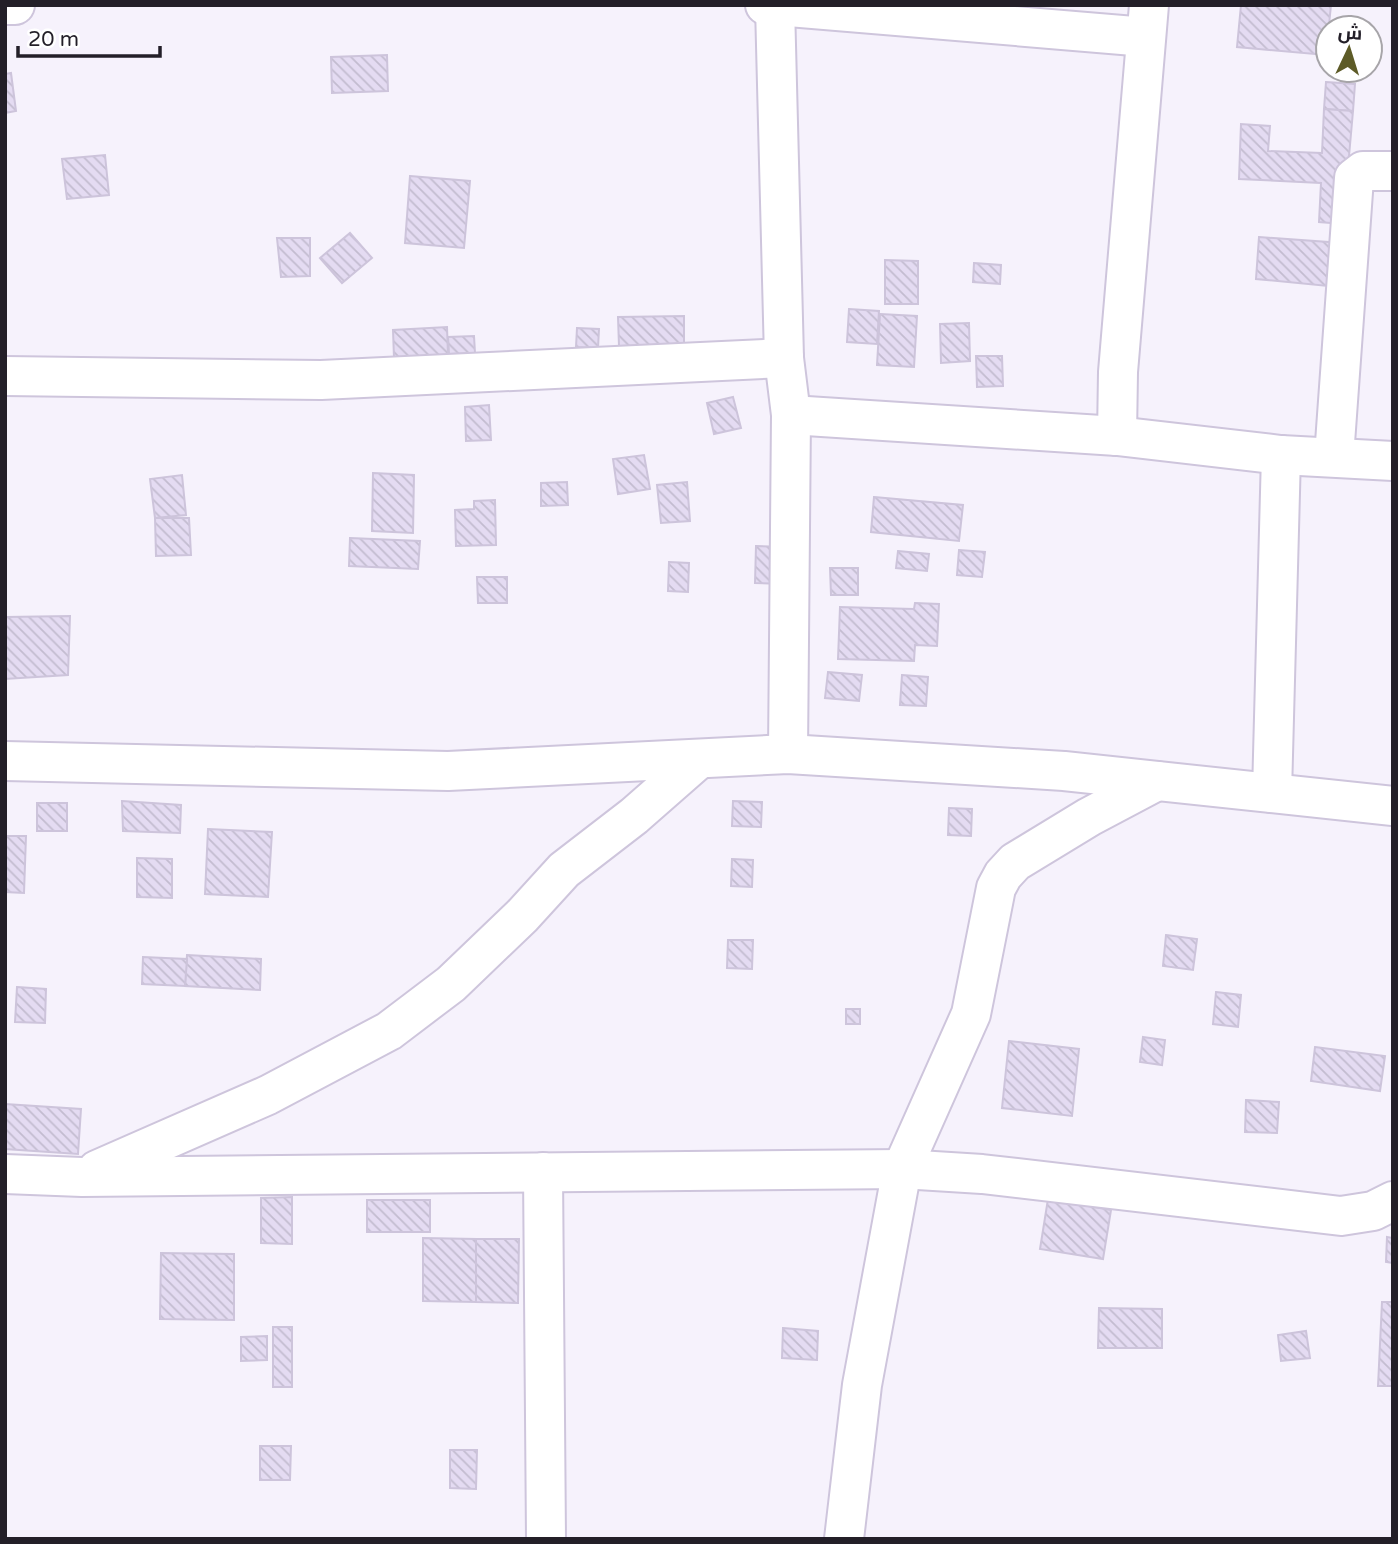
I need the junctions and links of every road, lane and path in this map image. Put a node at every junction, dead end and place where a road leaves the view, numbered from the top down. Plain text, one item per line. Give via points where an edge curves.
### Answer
1 (5, 5) edge
2 (15, 5) edge
3 (765, 5) edge
4 (775, 6) edge
5 (1147, 21) edge
6 (1393, 172) edge
7 (784, 358) junction
8 (5, 376) edge
9 (791, 415) junction
10 (1117, 436) junction
11 (1280, 455) junction
12 (1334, 457) junction
13 (1393, 461) edge
14 (788, 754) junction
15 (699, 759) junction
16 (5, 761) edge
17 (1157, 780) junction
18 (1272, 793) junction
19 (1393, 806) edge
20 (902, 1169) junction
21 (543, 1172) junction
22 (5, 1174) edge
23 (82, 1177) junction
24 (1393, 1202) edge
25 (547, 1539) edge
26 (844, 1539) edge

1 - 2 street
3 - 4 street
4 - 5 street
4 - 7 street
5 - 10 street via 1118,372
6 - 12 street via 1363,171 1354,178
7 - 8 street via 321,380
7 - 9 street
9 - 10 street
9 - 14 street
10 - 11 street
11 - 12 street
11 - 18 street
12 - 13 street
14 - 15 street
14 - 17 street
15 - 16 street via 447,771
15 - 23 street via 565,870 451,984 389,1031 268,1096
17 - 18 street
17 - 20 street via 1015,862 1003,875 996,888 971,1014
18 - 19 street
20 - 21 street
20 - 24 street via 982,1174 1341,1216
20 - 26 street via 862,1385
21 - 23 street
21 - 25 street
22 - 23 street

